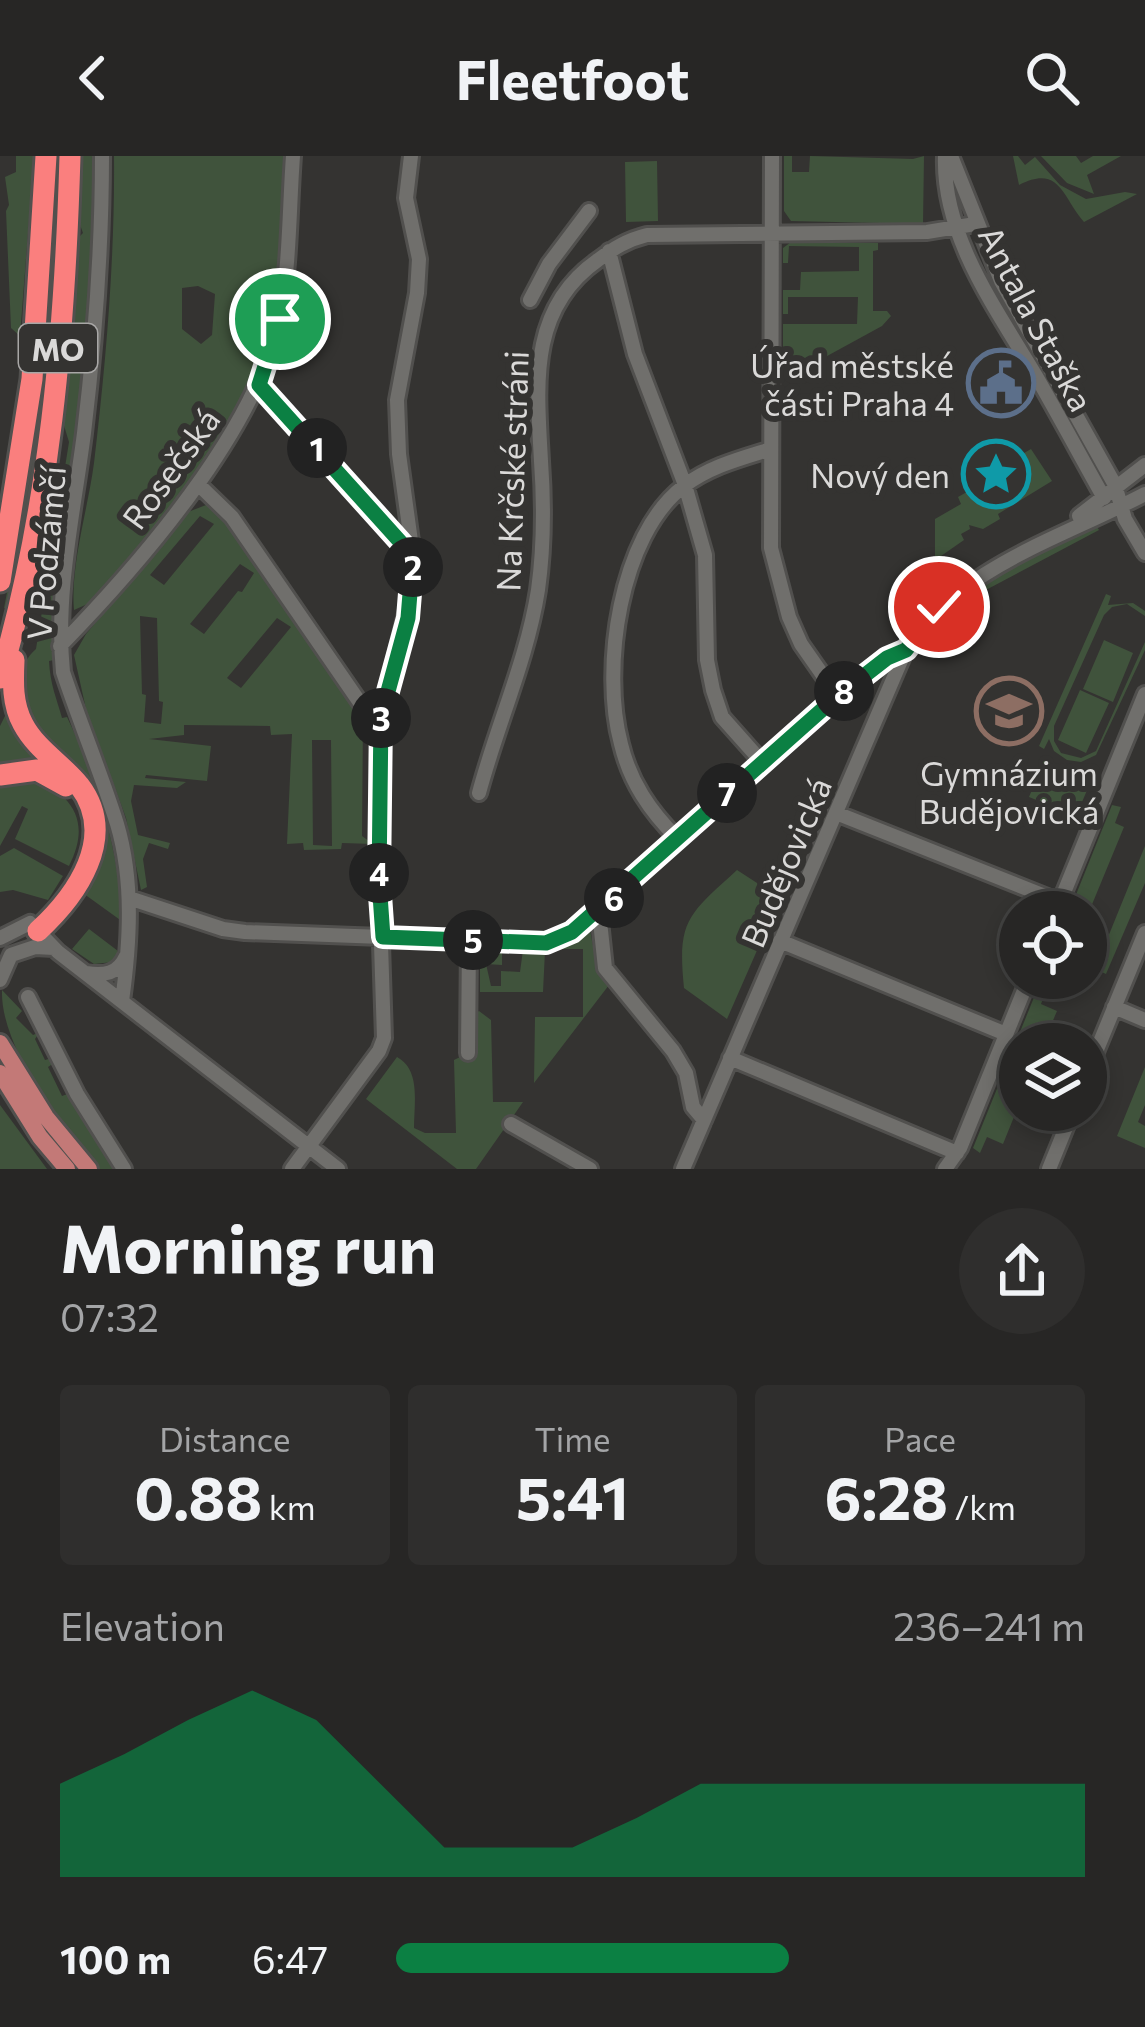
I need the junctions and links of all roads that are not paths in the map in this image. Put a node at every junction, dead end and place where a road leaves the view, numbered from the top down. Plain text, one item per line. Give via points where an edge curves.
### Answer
1 (46, 156) edge
2 (70, 156) edge
3 (102, 156) edge
4 (293, 156) edge
5 (412, 156) edge
6 (772, 156) edge
7 (948, 156) edge
8 (589, 211) dead end
9 (957, 224) junction
10 (975, 224) junction
11 (772, 232) junction
12 (609, 251) junction
13 (558, 299) junction
14 (259, 385) junction
15 (768, 450) junction
16 (1145, 465) edge
17 (198, 484) junction
18 (685, 485) junction
19 (1110, 491) junction
20 (1145, 494) edge
21 (1121, 507) junction
22 (1145, 553) edge
23 (1020, 554) junction
24 (413, 556) junction
25 (0, 581) edge
26 (15, 624) junction
27 (60, 646) junction
28 (906, 650) junction
29 (0, 678) edge
30 (1145, 694) edge
31 (838, 697) junction
32 (381, 717) junction
33 (762, 762) junction
34 (0, 775) edge
35 (479, 794) dead end
36 (836, 813) junction
37 (676, 838) junction
38 (1020, 891) edge
39 (1065, 891) edge
40 (129, 898) junction
41 (599, 912) junction
42 (34, 927) junction
43 (1145, 933) edge
44 (383, 937) junction
45 (0, 938) edge
46 (469, 940) junction
47 (780, 941) junction
48 (129, 945) junction
49 (54, 948) junction
50 (5, 958) edge
51 (86, 973) junction
52 (0, 980) edge
53 (28, 997) dead end
54 (122, 1001) junction
55 (1114, 1007) junction
56 (1145, 1020) edge
57 (1107, 1024) edge
58 (999, 1031) edge
59 (0, 1043) edge
60 (999, 1051) edge
61 (468, 1053) dead end
62 (730, 1058) junction
63 (0, 1072) edge
64 (704, 1120) junction
65 (511, 1124) dead end
66 (1064, 1131) edge
67 (309, 1146) junction
68 (957, 1153) junction
69 (67, 1169) edge
70 (89, 1169) edge
71 (124, 1169) edge
72 (292, 1169) edge
73 (338, 1169) edge
74 (590, 1169) edge
75 (683, 1169) edge
76 (945, 1169) edge
77 (1049, 1169) edge

1 - 25 highway, MO via 32,379
2 - 26 highway, MO via 49,430
3 - 27 street, V Podzámčí via 97,302
4 - 14 street, Rosečská via 280,319
5 - 24 street via 406,198 418,276 397,400
6 - 11 street
7 - 9 street, Antala Staška
7 - 10 street, Antala Staška
8 - 13 street via 533,294
9 - 10 street, Na Krčské stráni
9 - 11 street, Na Krčské stráni via 927,232
9 - 19 street, Antala Staška via 982,284
10 - 19 street, Antala Staška
11 - 12 street, Na Krčské stráni via 646,235
11 - 15 street
12 - 13 street, Na Krčské stráni
12 - 18 street via 635,354
13 - 35 street, Na Krčské stráni via 537,367 537,591
14 - 17 street, Rosečská
14 - 24 street
15 - 18 street
15 - 31 street via 771,548 781,591 801,644
16 - 19 street, Budějovická
17 - 27 street, Rosečská
17 - 32 street via 232,517 365,710
18 - 33 street via 705,555 713,690 722,717
18 - 37 street via 633,563 614,648 621,747 636,786
19 - 21 street
19 - 23 street, Budějovická
20 - 21 street, Budějovická
21 - 22 street
21 - 23 street, Budějovická
23 - 28 street, Budějovická via 966,584
24 - 32 street via 408,618
26 - 29 highway, MO
26 - 42 highway via 20,718 83,792 94,832 79,886
27 - 40 street, V Podzámčí via 118,827
28 - 31 street
28 - 36 street, Budějovická
30 - 39 street
31 - 33 street
32 - 44 street
33 - 37 street
34 - 42 highway via 50,775 70,791 83,818 73,877
36 - 38 street
36 - 47 street, Budějovická
37 - 41 street
40 - 44 street via 223,929
40 - 48 street, V Podzámčí
41 - 46 street via 546,943
41 - 64 street via 605,968 673,1051
42 - 45 street
42 - 49 street
42 - 50 street
43 - 55 street
44 - 46 street
44 - 67 street via 384,1038
46 - 61 street
47 - 58 street
47 - 62 street, Budějovická
48 - 51 street via 121,966
48 - 54 street, V Podzámčí
49 - 50 street
49 - 51 street
50 - 52 street
51 - 54 street
53 - 71 street
54 - 67 street
55 - 56 street
55 - 57 street
59 - 70 main road
60 - 68 street
62 - 64 street, Budějovická
62 - 68 street
63 - 69 main road
64 - 75 street, Budějovická
65 - 74 street
66 - 77 street
67 - 72 street
67 - 73 street
68 - 76 street

